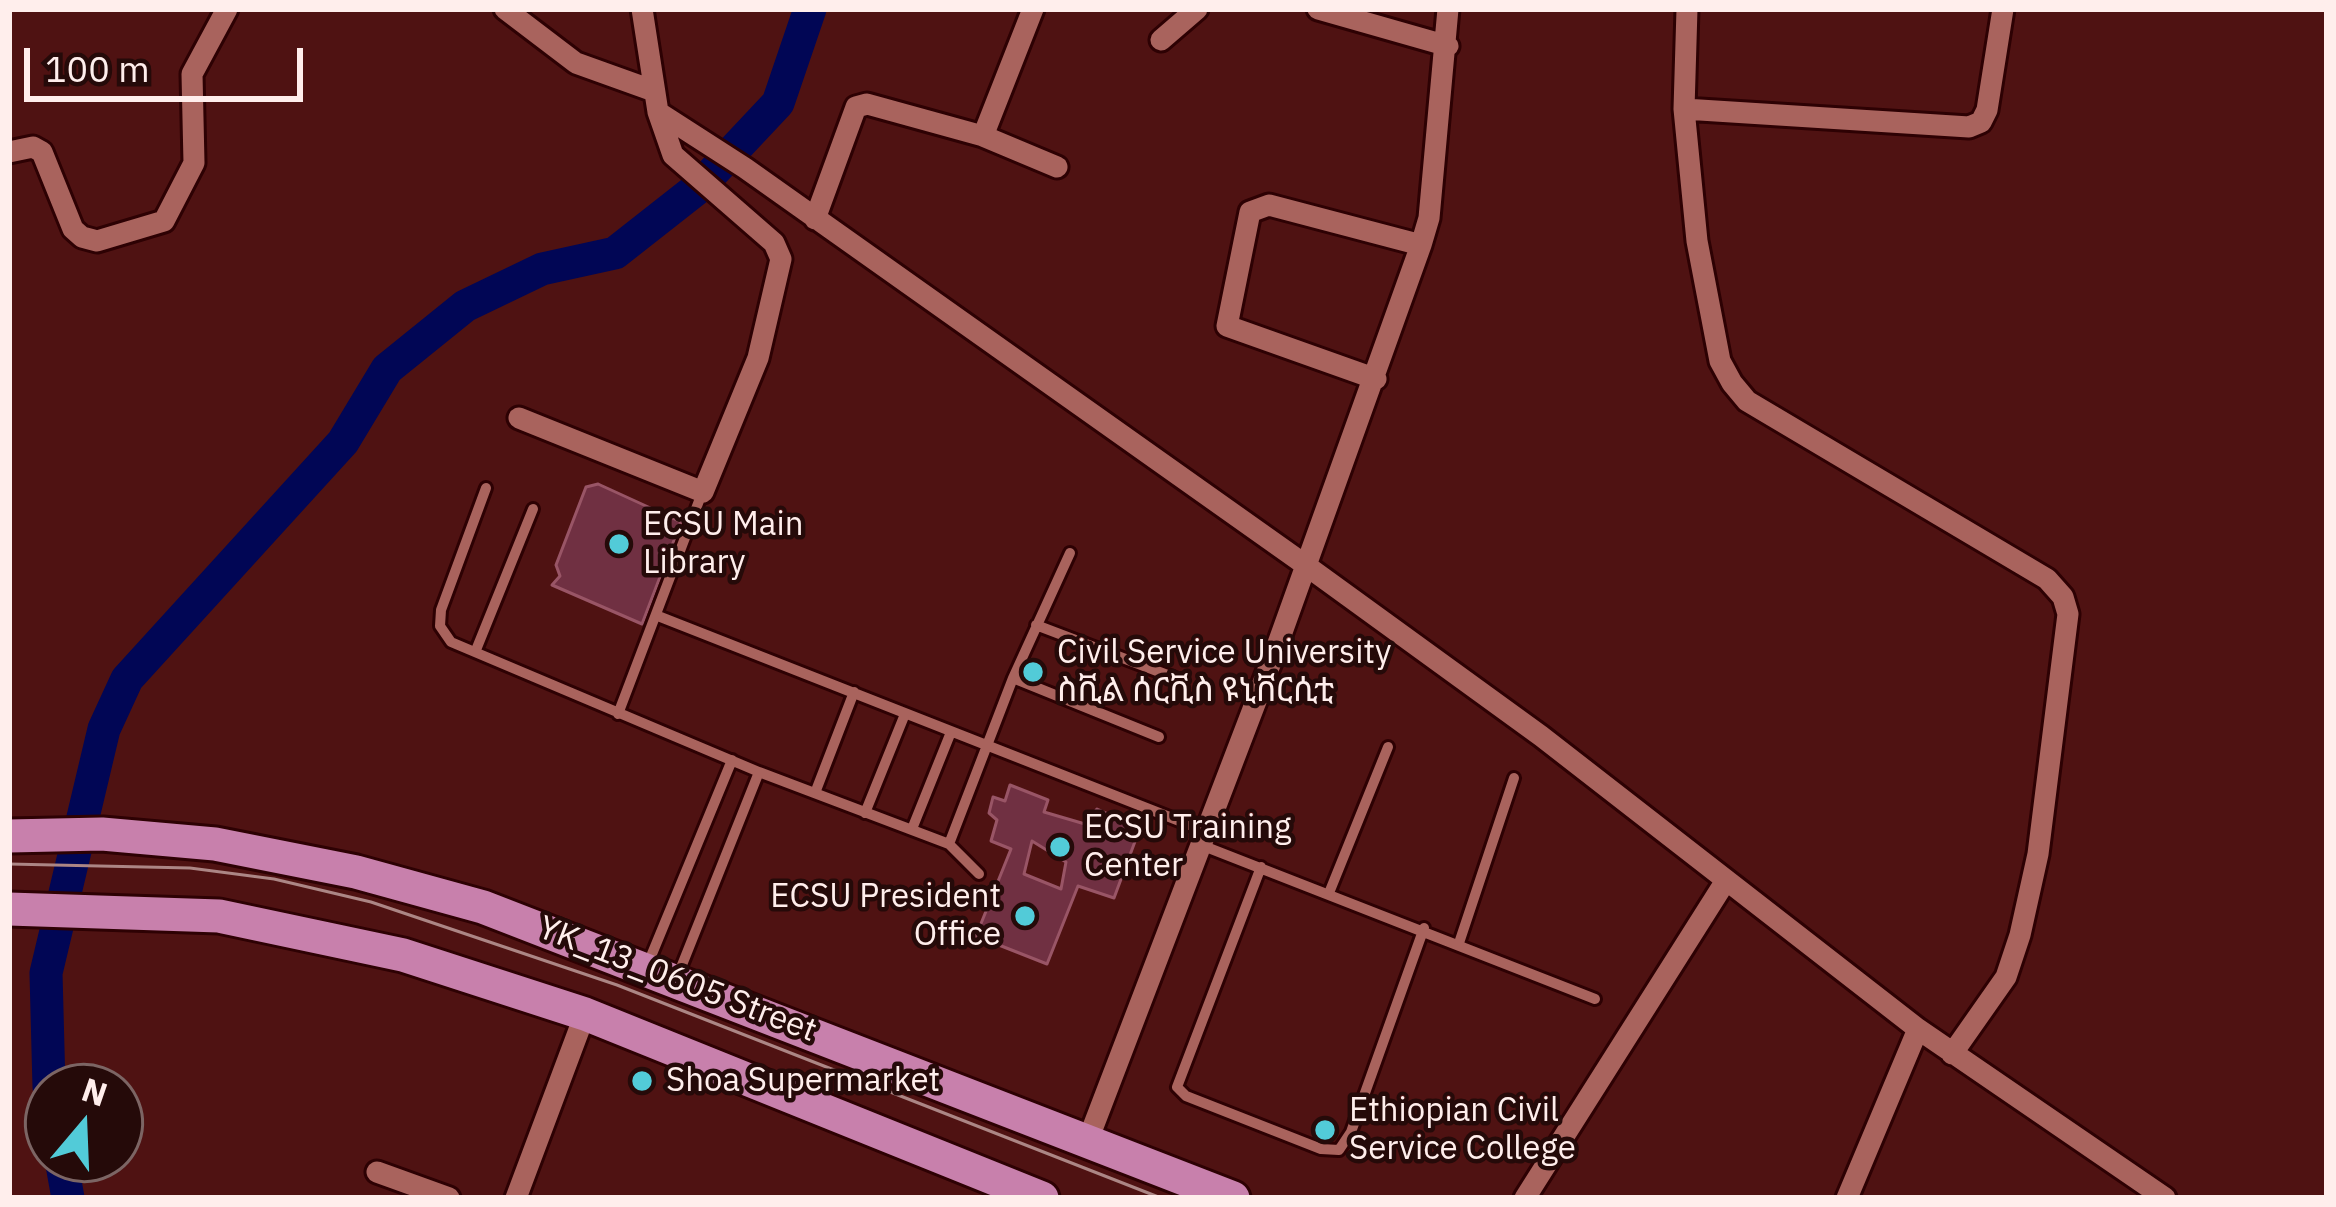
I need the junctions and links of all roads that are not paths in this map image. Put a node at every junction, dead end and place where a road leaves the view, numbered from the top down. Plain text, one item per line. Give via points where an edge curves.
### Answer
1 (227, 9) edge
2 (505, 9) edge
3 (642, 9) edge
4 (1034, 9) edge
5 (1198, 9) edge
6 (1318, 9) edge
7 (1448, 9) edge
8 (1687, 9) edge
9 (2003, 9) edge
10 (1160, 40) dead end
11 (1448, 46) junction
12 (656, 102) junction
13 (1684, 109) junction
14 (983, 136) junction
15 (9, 152) edge
16 (1058, 167) dead end
17 (815, 219) junction
18 (1421, 245) junction
19 (1376, 379) junction
20 (519, 418) dead end
21 (486, 488) dead end
22 (703, 492) junction
23 (533, 509) dead end
24 (1070, 553) dead end
25 (1304, 564) junction
26 (658, 616) junction
27 (1036, 625) junction
28 (476, 650) junction
29 (1013, 678) junction
30 (1178, 679) dead end
31 (854, 692) junction
32 (618, 714) junction
33 (904, 714) junction
34 (951, 732) junction
35 (1159, 737) dead end
36 (988, 744) junction
37 (1388, 747) dead end
38 (732, 760) junction
39 (759, 772) junction
40 (1514, 778) dead end
41 (815, 793) junction
42 (865, 813) junction
43 (912, 829) junction
44 (9, 836) edge
45 (1203, 837) junction
46 (949, 844) junction
47 (1261, 867) junction
48 (979, 874) dead end
49 (1724, 882) junction
50 (1329, 892) junction
51 (11, 909) edge
52 (1424, 928) junction
53 (1459, 943) junction
54 (662, 972) junction
55 (1594, 999) dead end
56 (585, 1014) junction
57 (1918, 1029) junction
58 (1952, 1054) junction
59 (1088, 1140) junction
60 (377, 1172) dead end
61 (1004, 1191) edge
62 (449, 1198) edge
63 (516, 1198) edge
64 (1042, 1198) edge
65 (1233, 1198) edge
66 (1525, 1198) edge
67 (1847, 1198) edge
68 (2165, 1198) edge

1 - 15 street via 192,74 194,163 164,221 97,241 82,237 42,152
2 - 12 street via 576,63
3 - 12 street
4 - 14 street
5 - 10 street
6 - 11 street
7 - 11 street
8 - 13 street
9 - 13 street via 1987,110 1969,128
11 - 18 street
12 - 17 street
12 - 22 street via 673,155 774,243 782,271 758,358
13 - 58 street via 1696,241 1720,361 1732,383 1747,401 2047,580 2068,614 2020,935 2006,977
14 - 16 street
14 - 17 street via 856,107
17 - 25 street
18 - 19 street
18 - 19 street via 1269,206 1250,212 1227,326
19 - 25 street
20 - 22 street
21 - 28 lane via 440,626 451,642
22 - 26 lane
23 - 28 lane
24 - 27 lane
25 - 45 street
25 - 49 street
26 - 31 lane
26 - 32 lane
27 - 29 lane
27 - 30 lane
28 - 32 lane
29 - 35 lane
29 - 36 lane
31 - 33 lane
31 - 41 lane
32 - 38 lane
33 - 34 lane
33 - 42 lane
34 - 36 lane
34 - 43 lane
36 - 45 lane
36 - 46 lane
37 - 50 lane
38 - 39 lane
38 - 54 lane
39 - 41 lane
39 - 54 lane
40 - 53 lane
41 - 42 lane
42 - 43 lane
43 - 46 lane
44 - 54 main road, YK_13_0605 Street via 215,844 356,872 483,907
45 - 47 lane
45 - 59 street
46 - 48 lane
47 - 50 lane
47 - 52 lane via 1178,1087 1321,1149 1339,1150 1351,1132
49 - 57 street
49 - 66 street
50 - 52 lane
51 - 56 main road, YK_13_0605 Street via 219,916 403,955
52 - 53 lane
53 - 55 lane
54 - 59 main road, YK_13_0605 Street
56 - 61 main road, YK_13_0605 Street
56 - 63 street
57 - 58 street
57 - 67 street
58 - 68 street
59 - 65 main road, YK_13_0605 Street
60 - 62 street
61 - 64 main road, YK_13_0605 Street

